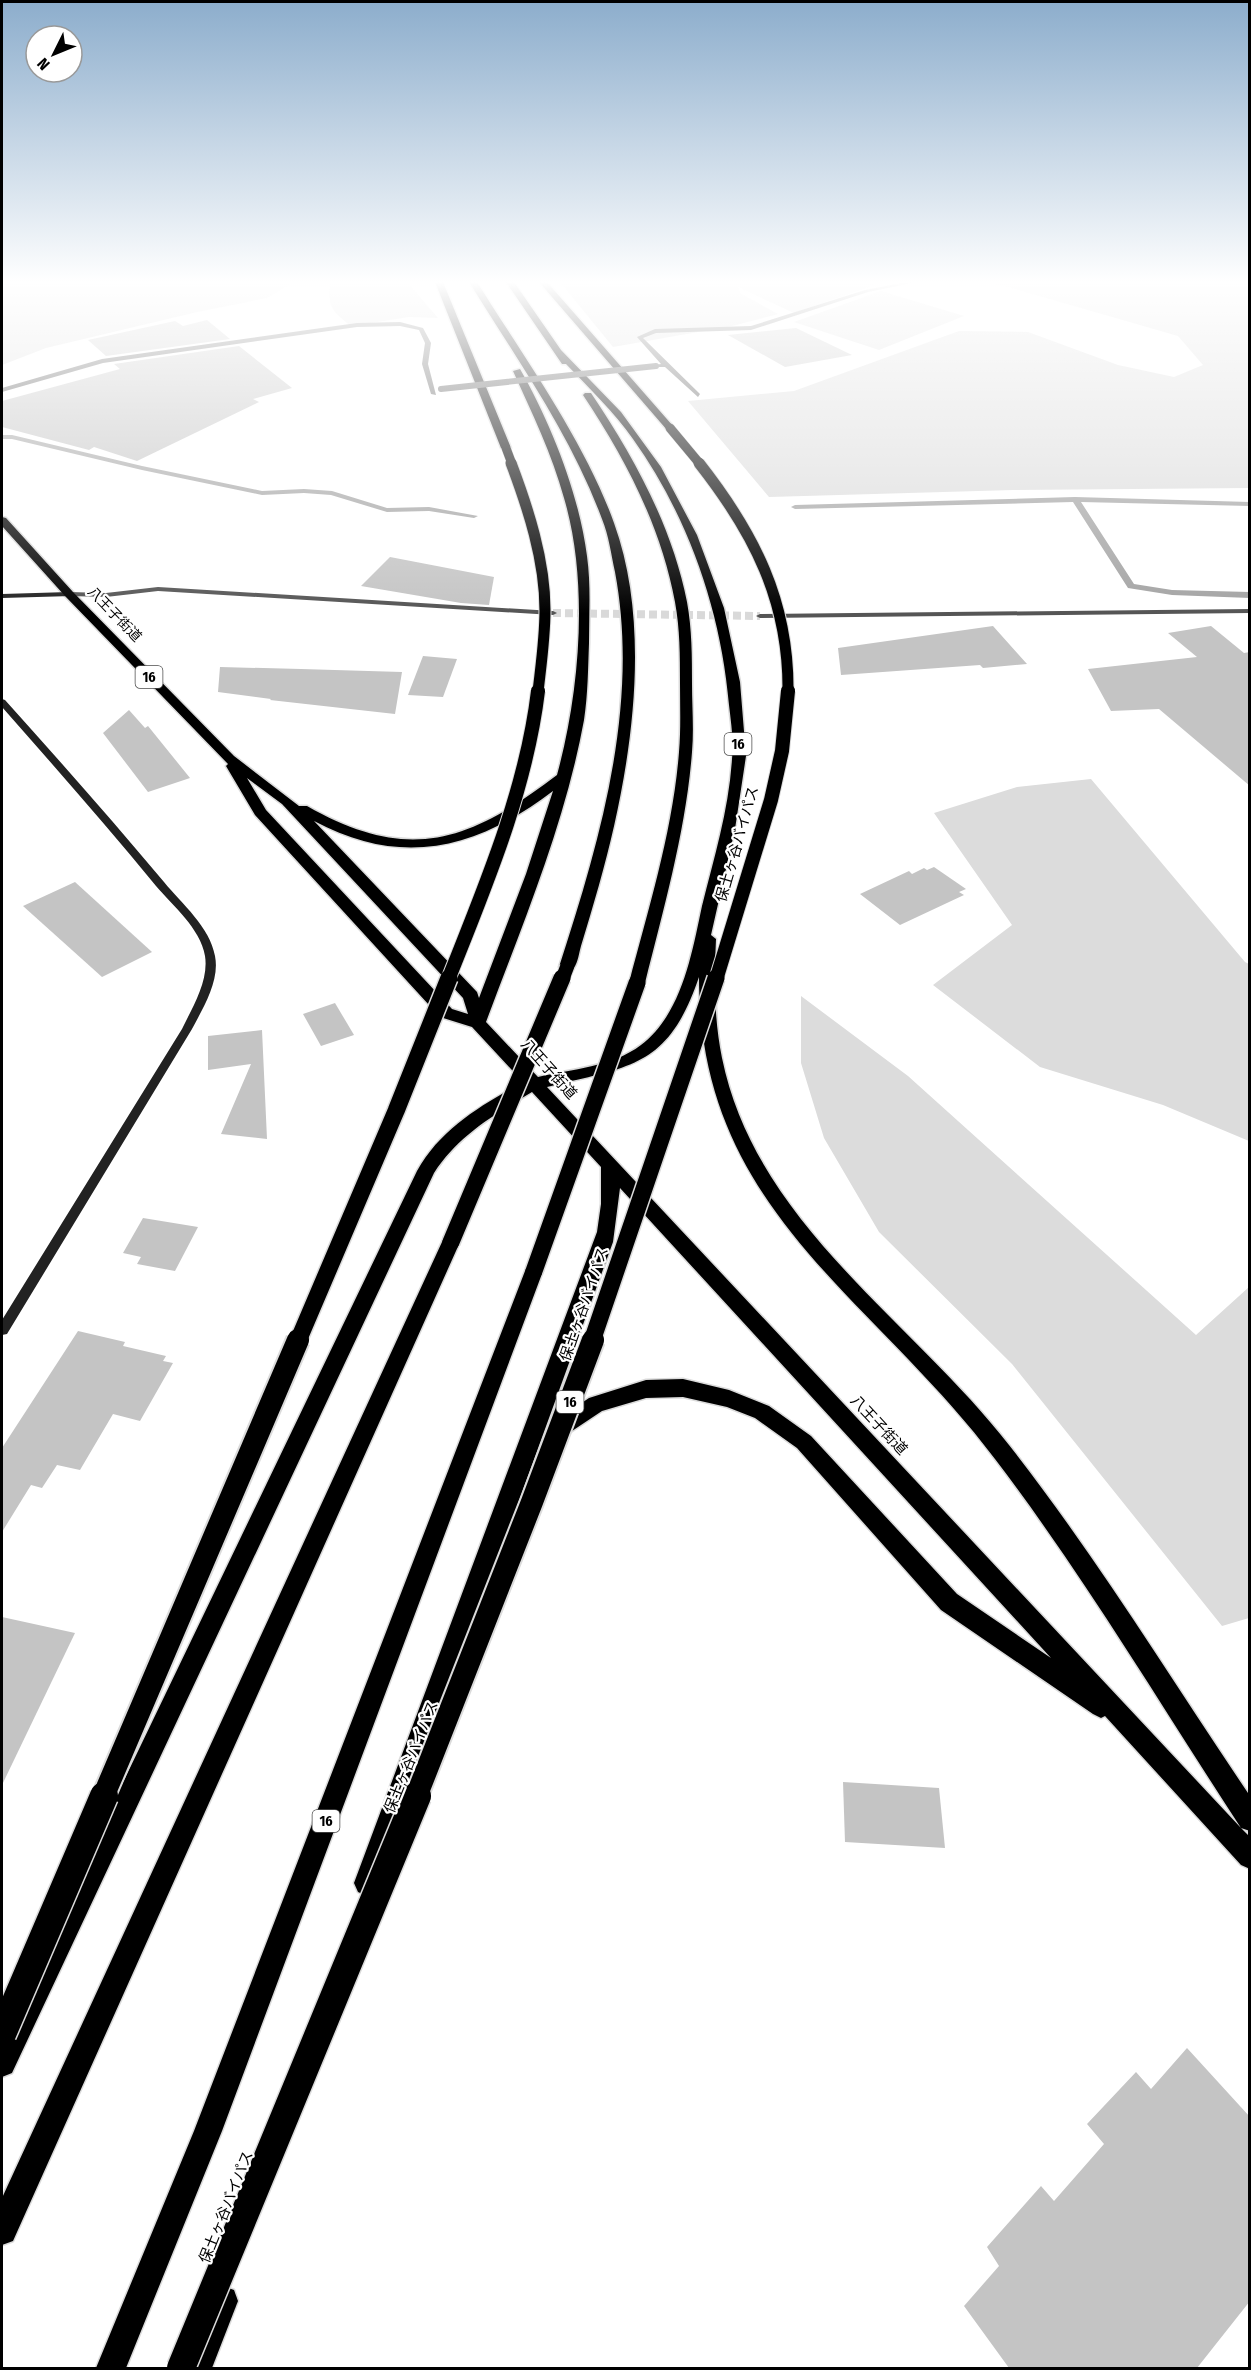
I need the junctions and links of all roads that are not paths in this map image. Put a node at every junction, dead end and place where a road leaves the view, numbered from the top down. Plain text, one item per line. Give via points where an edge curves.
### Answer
1 (484, 393) edge
2 (527, 393) edge
3 (541, 393) edge
4 (586, 393) edge
5 (599, 393) edge
6 (639, 393) edge
7 (695, 393) edge
8 (698, 395) dead end
9 (2, 520) edge
10 (69, 594) junction
11 (2, 596) edge
12 (1250, 611) edge
13 (553, 613) tunnel mouth
14 (759, 616) tunnel mouth
15 (2, 702) edge
16 (229, 759) junction
17 (563, 777) junction
18 (287, 801) junction
19 (710, 907) junction
20 (478, 1023) junction
21 (534, 1084) junction
22 (610, 1166) junction
23 (2, 1330) edge
24 (519, 1474) junction
25 (1127, 1724) junction
26 (1250, 1819) edge
27 (1250, 1856) edge
28 (2, 2034) edge
29 (2, 2063) edge
30 (2, 2230) edge
31 (111, 2368) edge
32 (181, 2368) edge
33 (197, 2368) edge

1 - 28 highway, bridge via 523,494 537,548 544,641 533,730 492,869 396,1111
2 - 17 highway via 568,491 584,583 577,719
3 - 30 highway, bridge via 597,494 614,539 624,593 628,687 624,741 590,896 567,967 451,1242
4 - 31 highway, 16, bridge via 646,494 679,594 685,634 685,759 667,863 637,983 534,1271 208,2132
5 - 19 highway, 16 via 636,437 670,491 714,593 730,648 739,758
6 - 32 highway, 保土ヶ谷バイパス / 16, bridge via 717,484 746,526 769,575 783,622 787,722 766,819 727,949 580,1376 447,1721
7 - 8 street
9 - 10 highway, 八王子街道 / 16
10 - 11 street
10 - 13 street via 106,595 158,589
10 - 16 highway, 八王子街道 / 16
12 - 14 street
15 - 23 street via 180,908 205,940 210,958 204,996 187,1029
16 - 18 highway, 八王子街道 / 16
16 - 20 highway, 八王子街道 / 16 via 260,812 446,1013
17 - 18 highway via 526,806 484,830 445,840 404,843 369,839 337,828
17 - 20 highway via 529,885
18 - 20 highway, 八王子街道 / 16 via 471,996
19 - 21 highway, 16 via 684,996 673,1023 656,1043 627,1060
19 - 26 highway, 16 via 706,984 718,1076 728,1108 767,1187 803,1237 959,1400 1012,1464
20 - 21 highway, 八王子街道 / 16
21 - 22 highway, 八王子街道 / 16
21 - 29 highway, 16 via 483,1112 455,1133 438,1150 426,1171
22 - 24 highway, 16 via 612,1201 604,1242
22 - 25 highway, 八王子街道 / 16
24 - 25 highway, 16 via 554,1433 596,1404 646,1389 683,1388 762,1412 804,1442 949,1602
24 - 33 highway, 16 via 357,1910 254,2218
25 - 27 highway, 八王子街道 / 16

